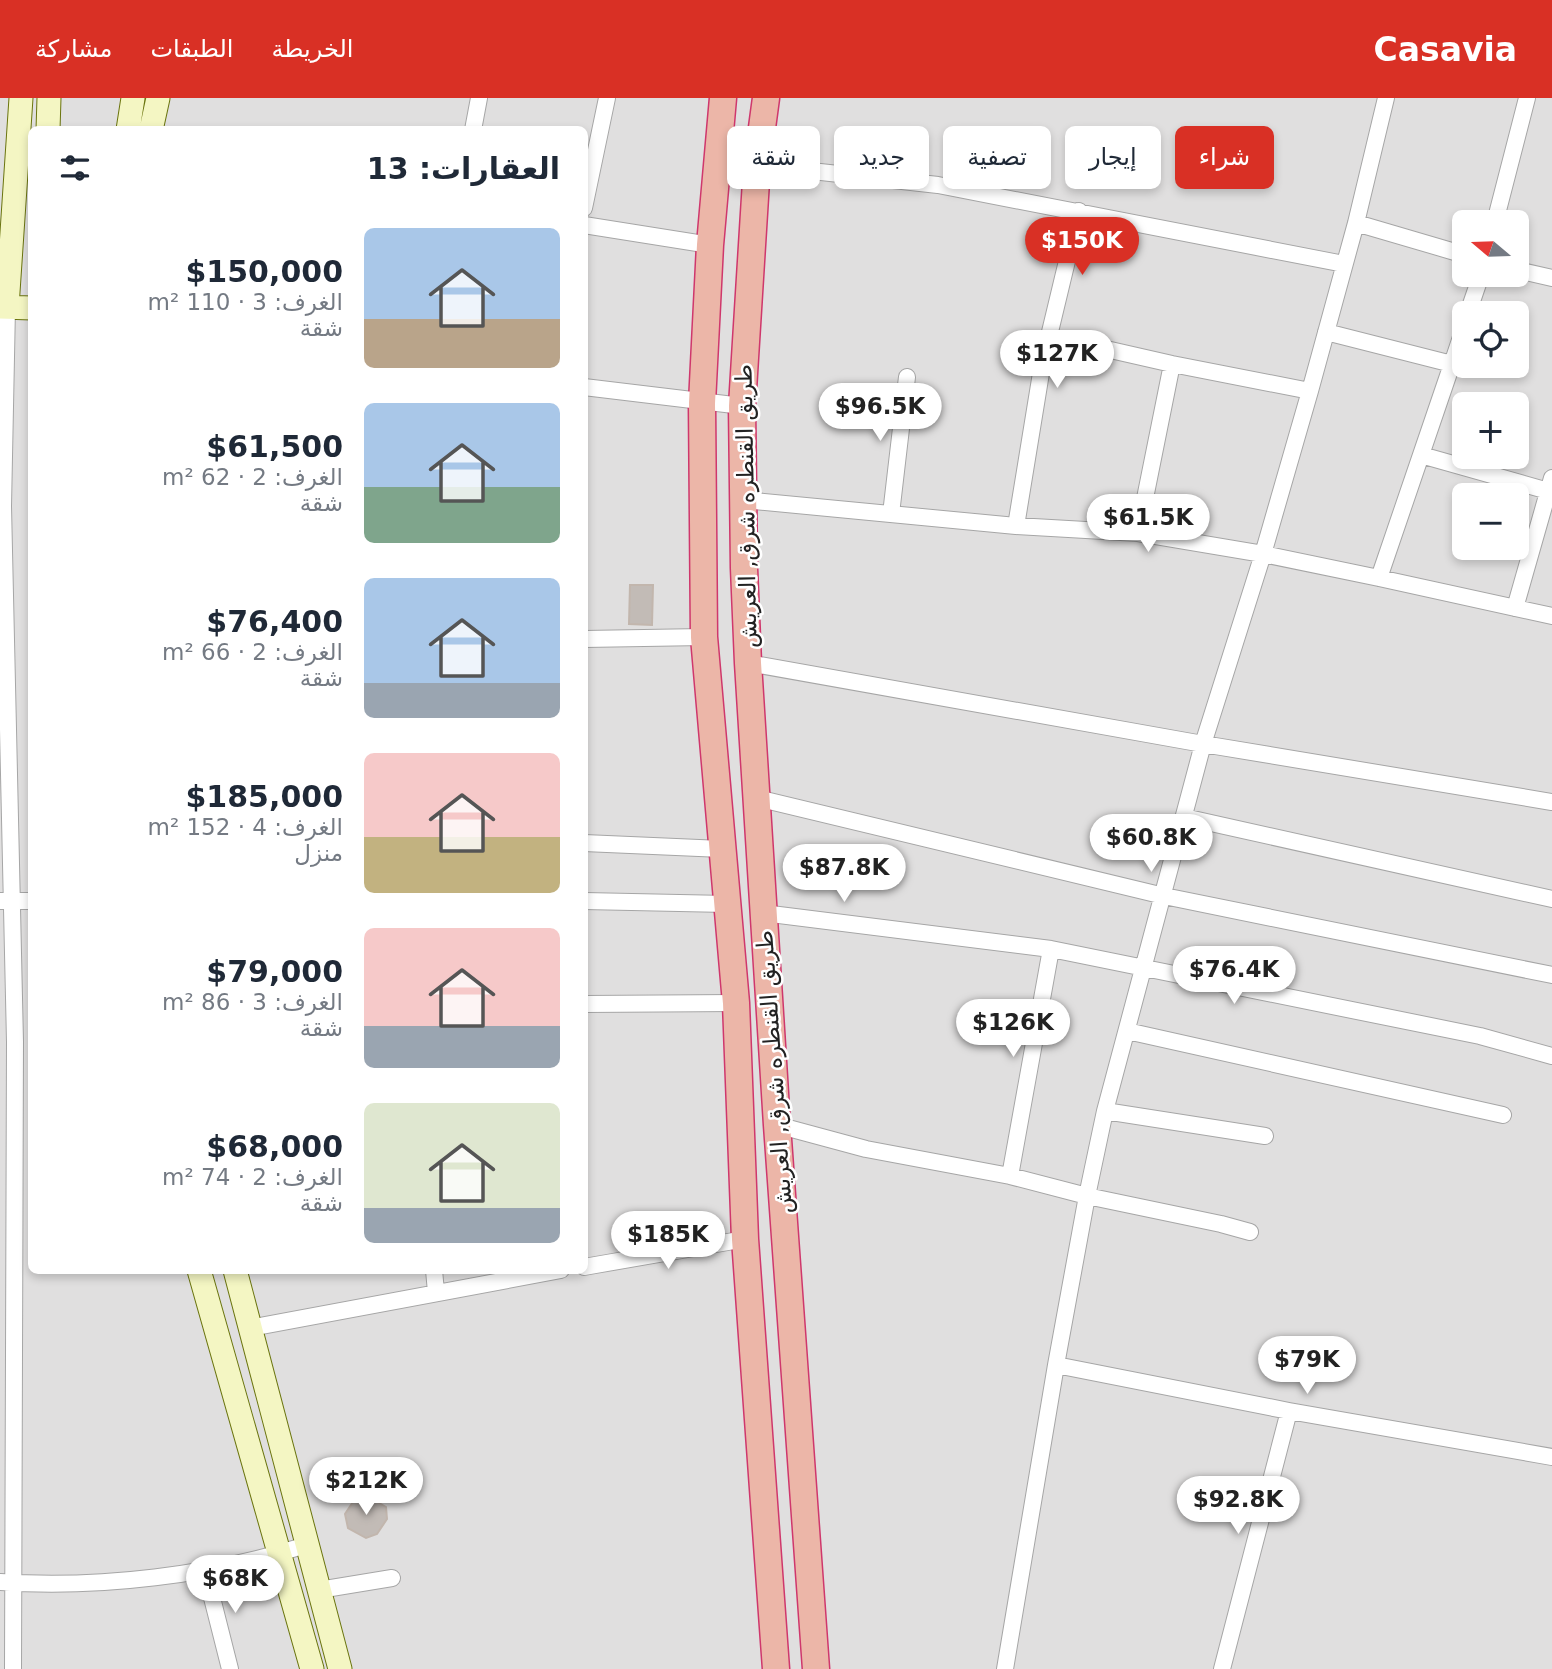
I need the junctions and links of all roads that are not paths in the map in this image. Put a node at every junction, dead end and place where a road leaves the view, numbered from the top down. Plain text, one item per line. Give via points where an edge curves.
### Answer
1 (21, 98) edge
2 (49, 98) edge
3 (133, 98) edge
4 (158, 98) edge
5 (479, 98) edge
6 (607, 98) edge
7 (723, 98) edge
8 (765, 98) edge
9 (1386, 98) edge
10 (1527, 98) edge
11 (48, 126) edge
12 (129, 126) edge
13 (152, 126) edge
14 (474, 126) edge
15 (762, 126) edge
16 (9, 164) edge
17 (820, 172) edge
18 (588, 189) edge
19 (756, 189) edge
20 (1498, 210) edge
21 (1079, 211) junction
22 (1356, 223) junction
23 (588, 226) edge
24 (710, 245) junction
25 (1452, 251) edge
26 (1344, 264) junction
27 (1530, 273) edge
28 (13, 277) edge
29 (1552, 278) edge
30 (3, 307) edge
31 (28, 308) edge
32 (1326, 332) junction
33 (1049, 336) junction
34 (1452, 363) joint
35 (1172, 364) junction
36 (907, 377) dead end
37 (588, 388) edge
38 (1310, 391) junction
39 (702, 403) junction
40 (742, 406) junction
41 (1421, 455) junction
42 (1551, 487) edge
43 (744, 500) junction
44 (1, 506) edge
45 (891, 514) junction
46 (1016, 526) junction
47 (1138, 533) junction
48 (1263, 554) junction
49 (1379, 578) junction
50 (1515, 608) junction
51 (1552, 616) edge
52 (704, 637) junction
53 (588, 639) edge
54 (748, 663) junction
55 (1203, 744) junction
56 (757, 798) junction
57 (1552, 802) edge
58 (1185, 817) junction
59 (588, 843) edge
60 (722, 849) junction
61 (1164, 896) junction
62 (1552, 899) edge
63 (6, 901) edge
64 (28, 901) edge
65 (588, 901) edge
66 (727, 904) junction
67 (763, 913) junction
68 (1051, 949) junction
69 (1144, 968) junction
70 (1552, 975) edge
71 (736, 1003) junction
72 (588, 1004) edge
73 (1127, 1031) junction
74 (1552, 1056) edge
75 (1105, 1111) junction
76 (1503, 1115) dead end
77 (777, 1125) junction
78 (1265, 1136) dead end
79 (1010, 1176) junction
80 (8, 1183) edge
81 (1087, 1196) junction
82 (1250, 1232) dead end
83 (745, 1239) junction
84 (588, 1265) edge
85 (201, 1274) edge
86 (236, 1274) edge
87 (434, 1274) edge
88 (537, 1274) edge
89 (8, 1287) edge
90 (436, 1292) junction
91 (250, 1328) junction
92 (1056, 1365) junction
93 (1289, 1411) junction
94 (1552, 1457) edge
95 (306, 1545) junction
96 (278, 1555) junction
97 (205, 1570) junction
98 (392, 1578) dead end
99 (7, 1582) edge
100 (319, 1590) junction
101 (13, 1669) edge
102 (230, 1669) edge
103 (312, 1669) edge
104 (340, 1669) edge
105 (776, 1669) edge
106 (816, 1669) edge
107 (1005, 1669) edge
108 (1223, 1669) edge

1 - 16 main road
2 - 11 main road
3 - 12 main road
4 - 13 main road
5 - 14 street
6 - 18 street
7 - 24 highway, طريق القنطره شرق, العريش
8 - 15 highway, طريق القنطره شرق, العريش
9 - 22 street
10 - 20 street
16 - 28 main road
17 - 21 street via 937,185
19 - 40 highway, طريق القنطره شرق, العريش
21 - 26 street
21 - 33 street
22 - 25 street
22 - 26 street
23 - 24 street
24 - 39 highway, طريق القنطره شرق, العريش
26 - 32 street
27 - 29 street
28 - 30 main road
30 - 31 main road
30 - 44 street
32 - 34 street
32 - 38 street
33 - 35 street
33 - 46 street
34 - 41 street
35 - 38 street
35 - 47 street
36 - 45 street
37 - 39 street
38 - 48 street
39 - 40 street
39 - 52 highway, طريق القنطره شرق, العريش
40 - 43 highway, طريق القنطره شرق, العريش
41 - 42 street
41 - 49 street
42 - 50 street
43 - 45 street
43 - 54 highway, طريق القنطره شرق, العريش
44 - 63 street
45 - 46 street
46 - 47 street
47 - 48 street
48 - 49 street
48 - 55 street
49 - 50 street
50 - 51 street
52 - 53 street
52 - 60 highway, طريق القنطره شرق, العريش
54 - 55 street
54 - 56 highway, طريق القنطره شرق, العريش
55 - 57 street
55 - 58 street
56 - 61 street
56 - 67 highway, طريق القنطره شرق, العريش
58 - 61 street
58 - 62 street
59 - 60 street
60 - 66 highway, طريق القنطره شرق, العريش
61 - 69 street
61 - 70 street
63 - 64 street
63 - 80 street
65 - 66 street
66 - 71 highway, طريق القنطره شرق, العريش
67 - 68 street
67 - 77 highway, طريق القنطره شرق, العريش
68 - 69 street
68 - 79 street
69 - 73 street
69 - 74 street via 1480,1036
71 - 72 street
71 - 83 highway, طريق القنطره شرق, العريش
73 - 75 street
73 - 76 street
75 - 78 street
75 - 81 street
77 - 79 street via 866,1149
77 - 106 highway, طريق القنطره شرق, العريش
79 - 81 street
80 - 89 street
81 - 82 street
81 - 92 street
83 - 84 street
83 - 105 highway, طريق القنطره شرق, العريش
85 - 96 main road
86 - 91 main road
87 - 90 street
88 - 90 street
89 - 99 street
90 - 91 street
91 - 95 main road
92 - 93 street
92 - 107 street
93 - 94 street
93 - 108 street
95 - 96 street
95 - 100 main road
96 - 97 street
96 - 103 main road
97 - 99 street via 94,1581
97 - 102 street
98 - 100 street
99 - 101 street
100 - 104 main road

